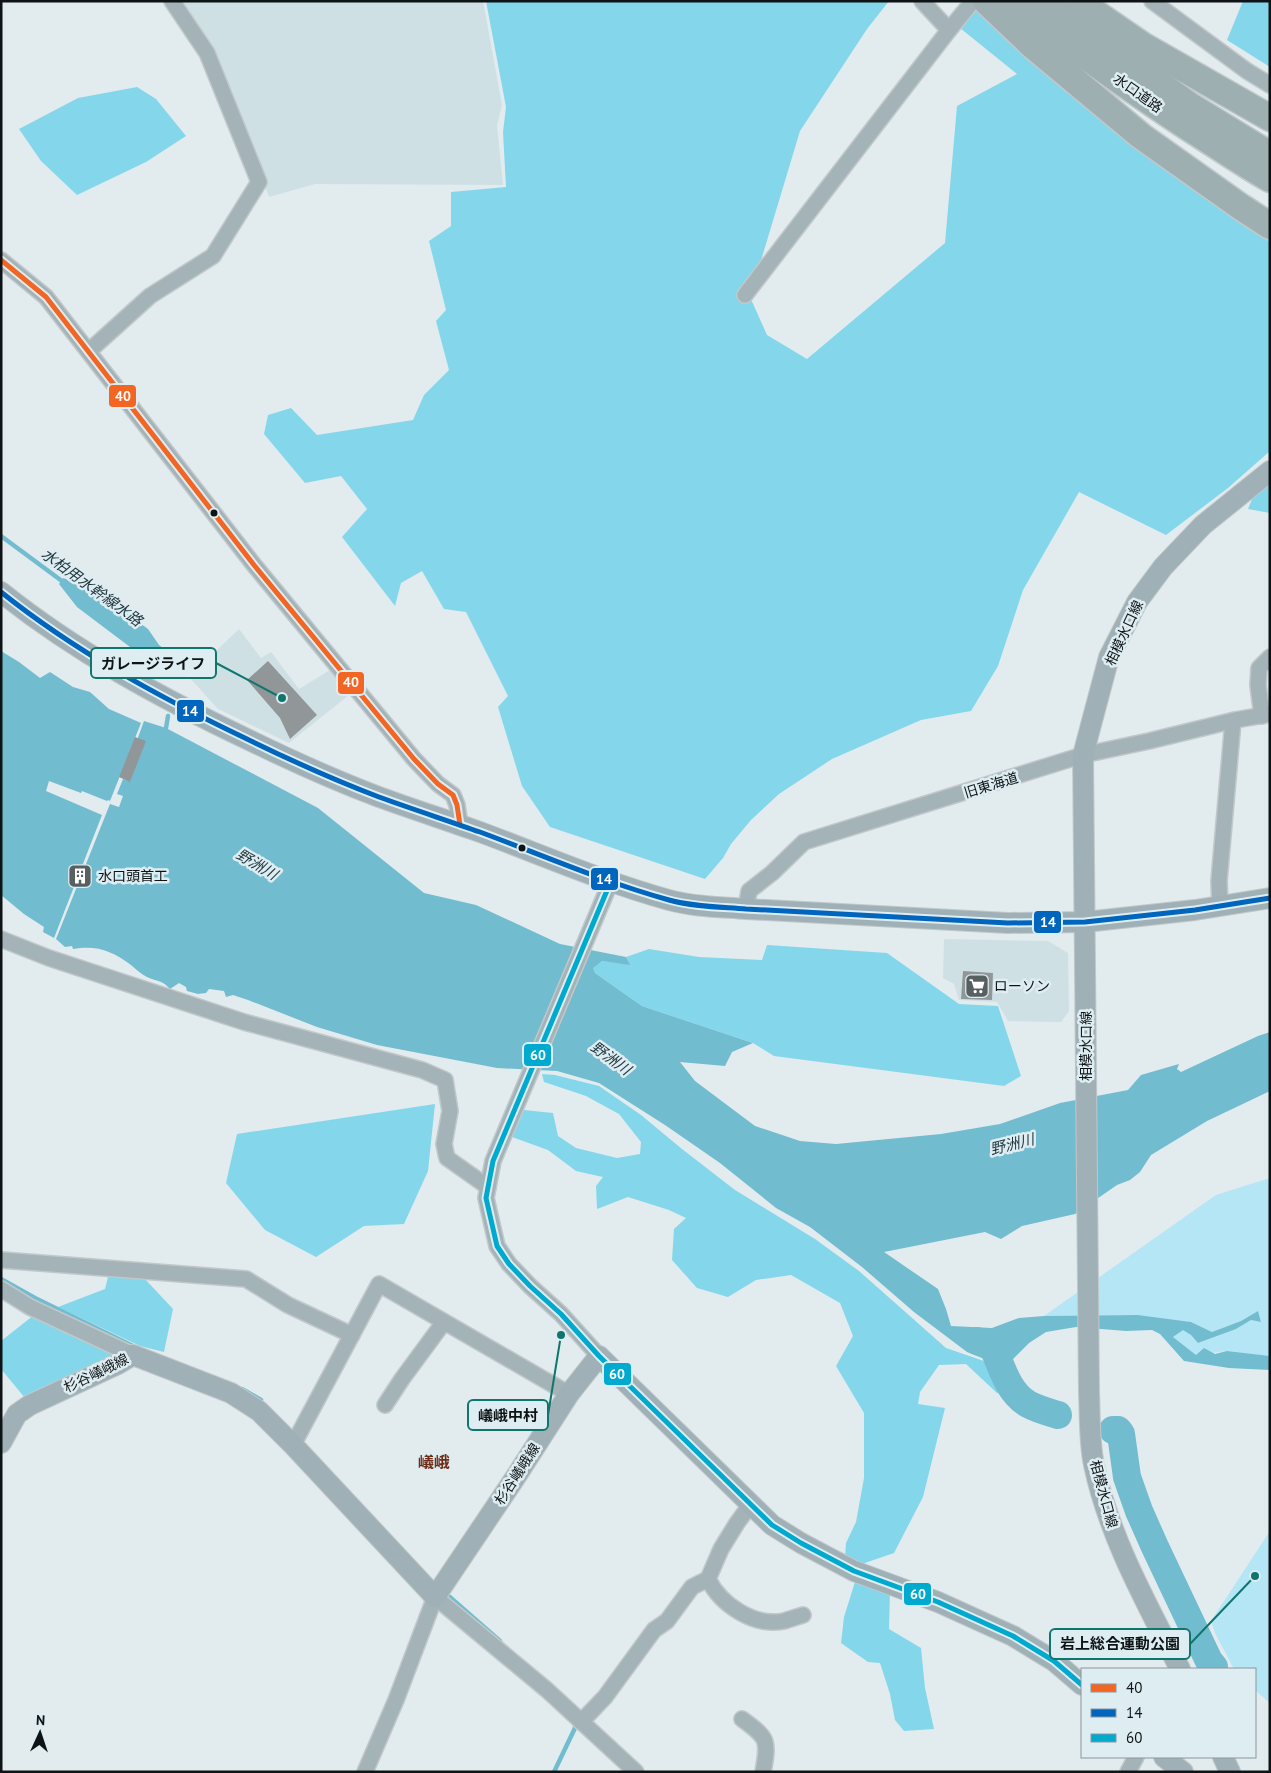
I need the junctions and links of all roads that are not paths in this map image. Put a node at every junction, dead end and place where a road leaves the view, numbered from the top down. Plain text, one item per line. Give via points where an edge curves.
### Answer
1 (172, 1) edge
2 (922, 1) edge
3 (973, 1) edge
4 (986, 1) edge
5 (1011, 1) edge
6 (1045, 1) edge
7 (1078, 1) edge
8 (1152, 1) edge
9 (951, 28) junction
10 (1270, 85) edge
11 (1270, 118) edge
12 (1270, 155) edge
13 (1270, 179) edge
14 (1270, 226) edge
15 (1, 260) edge
16 (745, 295) dead end
17 (89, 351) junction
18 (1270, 471) edge
19 (1, 592) edge
20 (1270, 657) edge
21 (1266, 715) edge
22 (1233, 721) junction
23 (1083, 755) junction
24 (460, 825) junction
25 (611, 881) junction
26 (1270, 898) edge
27 (1220, 906) junction
28 (746, 909) junction
29 (1085, 922) junction
30 (1, 939) edge
31 (488, 1186) junction
32 (1, 1260) edge
33 (1, 1289) edge
34 (444, 1322) junction
35 (352, 1335) junction
36 (133, 1355) junction
37 (599, 1356) junction
38 (569, 1394) junction
39 (385, 1404) dead end
40 (1, 1443) edge
41 (294, 1445) junction
42 (750, 1504) junction
43 (708, 1579) junction
44 (435, 1597) junction
45 (803, 1614) dead end
46 (1179, 1668) edge
47 (1081, 1684) edge
48 (742, 1719) dead end
49 (581, 1722) junction
50 (1135, 1758) edge
51 (1165, 1758) edge
52 (365, 1772) edge
53 (636, 1772) edge
54 (763, 1772) edge
55 (1128, 1772) edge
56 (1183, 1772) edge

1 - 17 street via 207,53 259,182 213,256 150,296
2 - 9 street
3 - 9 street
4 - 14 highway via 1032,45 1141,136
5 - 13 highway, 水口道路 via 1080,54
6 - 12 highway, 水口道路 via 1189,105
7 - 11 highway via 1142,45
8 - 10 street via 1246,71
9 - 16 street
15 - 17 street via 46,297
17 - 24 street via 273,588 414,759 438,784 454,795
18 - 23 main road, 相模水口線 via 1203,525 1163,567 1137,602 1109,658
19 - 24 main road via 87,654 197,715 368,792
20 - 21 street via 1259,668 1258,686
21 - 22 street, 旧東海道
22 - 23 street, 旧東海道
22 - 27 street via 1219,881
23 - 28 street, 旧東海道 via 804,842 750,891
23 - 29 main road, 相模水口線
24 - 25 main road
25 - 28 main road via 670,900
25 - 31 street via 492,1161
26 - 27 main road
27 - 29 main road
28 - 29 main road via 1008,923
29 - 46 main road, 相模水口線 via 1089,1374 1094,1464 1112,1528
30 - 31 street via 244,1022 422,1070 445,1080 450,1111 444,1144 447,1158
31 - 37 street via 486,1198 497,1246 509,1264
32 - 35 street via 246,1279 288,1305
33 - 36 street via 30,1307
34 - 35 street via 379,1284
34 - 38 street
34 - 39 street
35 - 41 street
36 - 40 main road, 杉谷嶬峨線 via 30,1404 17,1414
36 - 41 main road, 杉谷嶬峨線 via 231,1394 259,1411
37 - 38 main road, 杉谷嶬峨線
37 - 42 main road
38 - 44 main road, 杉谷嶬峨線
41 - 44 main road, 杉谷嶬峨線
42 - 43 street via 721,1549
42 - 47 main road via 772,1525 854,1571 938,1602 1013,1636
43 - 45 street via 714,1592 750,1616 783,1621
43 - 49 street via 692,1587 667,1621 654,1630 605,1697
44 - 49 street
44 - 52 street
48 - 54 street via 766,1740
49 - 53 street
50 - 55 street
51 - 56 main road

